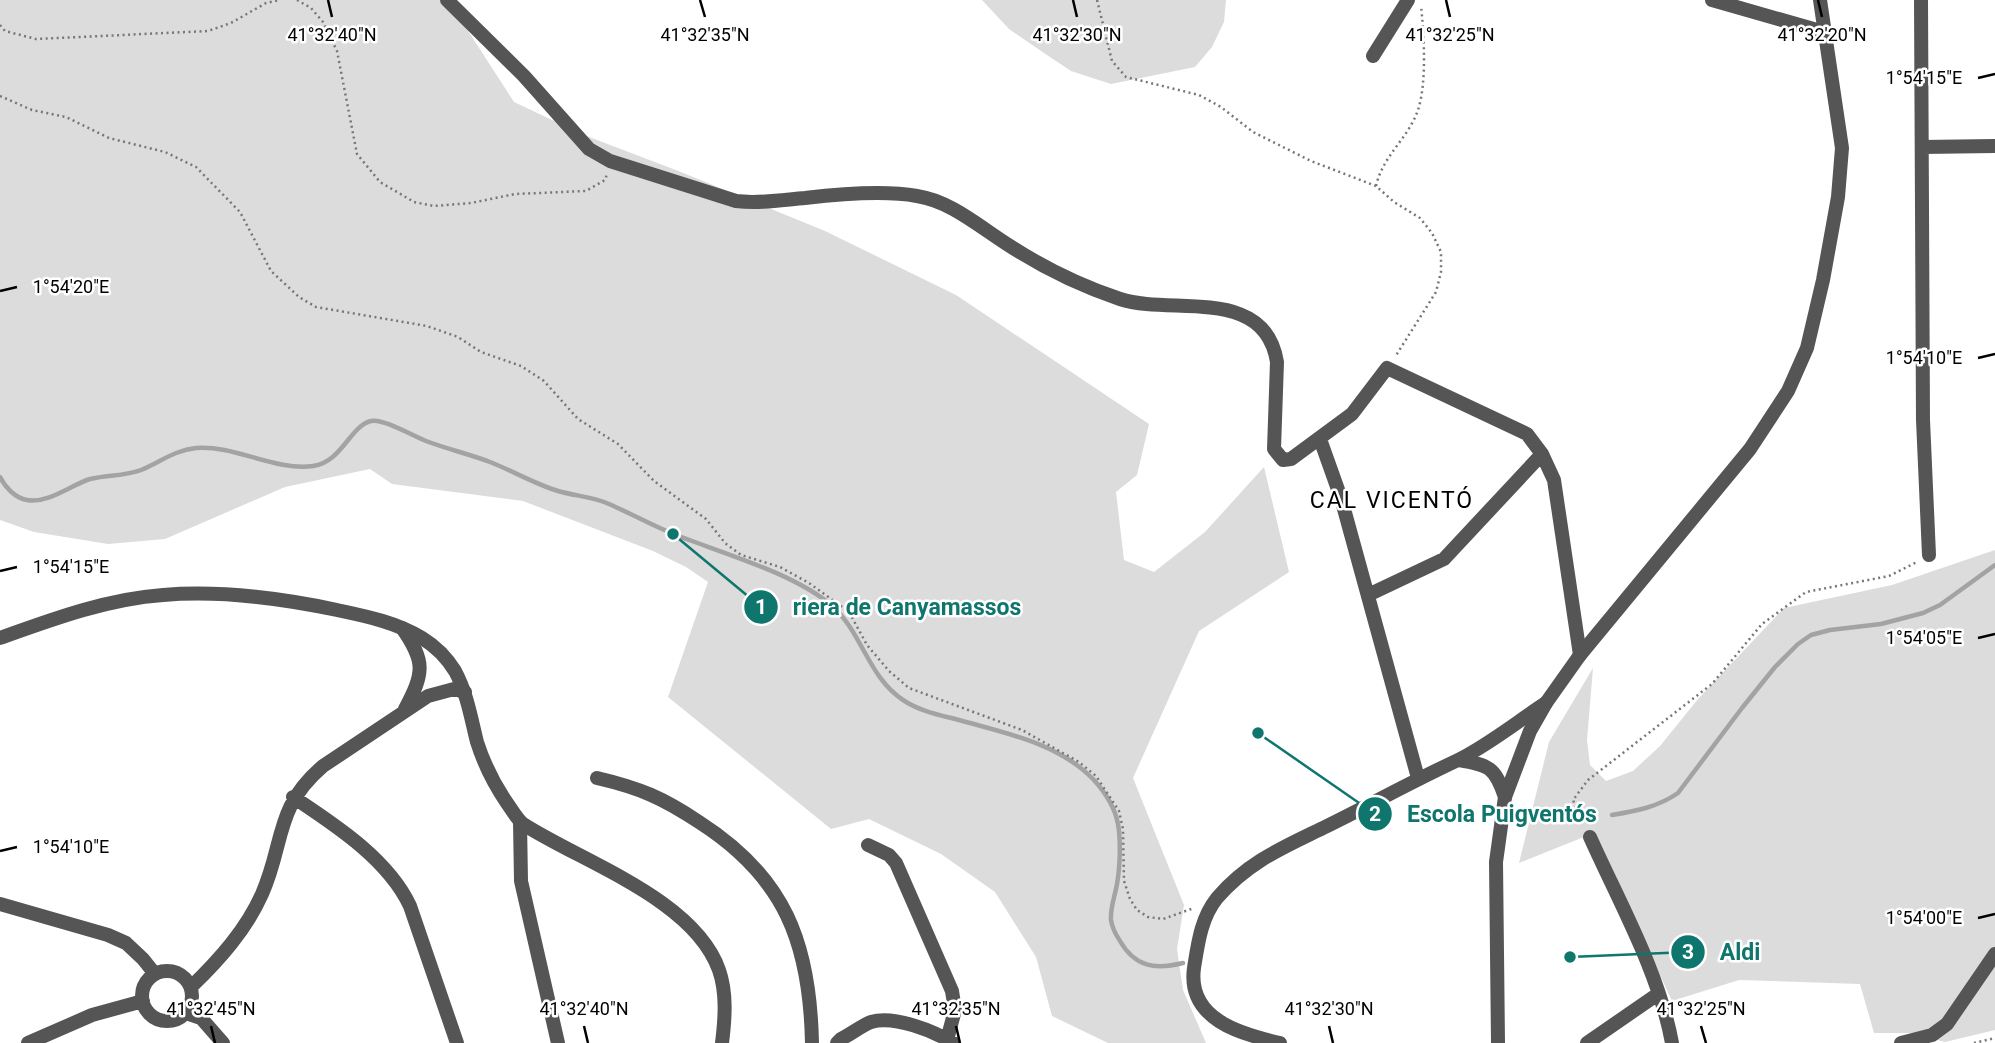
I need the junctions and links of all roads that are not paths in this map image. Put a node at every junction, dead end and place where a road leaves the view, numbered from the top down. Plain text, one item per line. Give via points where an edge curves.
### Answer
1 (447, 0) edge
2 (1408, 0) edge
3 (1712, 0) edge
4 (1820, 0) edge
5 (1921, 0) edge
6 (1824, 32) junction
7 (1373, 56) dead end
8 (1995, 146) edge
9 (1922, 147) junction
10 (1320, 439) junction
11 (1542, 454) junction
12 (1929, 555) road end
13 (1368, 595) junction
14 (402, 628) junction
15 (0, 638) edge
16 (1580, 655) junction
17 (465, 692) junction
18 (1546, 703) junction
19 (402, 713) junction
20 (1459, 760) junction
21 (597, 778) dead end
22 (1418, 778) junction
23 (293, 797) junction
24 (1505, 797) junction
25 (520, 822) junction
26 (1590, 837) road end
27 (868, 845) dead end
28 (0, 904) edge
29 (1995, 954) edge
30 (155, 974) junction
31 (191, 987) junction
32 (1658, 994) junction
33 (143, 1001) junction
34 (187, 1013) junction
35 (950, 1041) edge
36 (1496, 1042) edge
37 (28, 1043) edge
38 (223, 1043) edge
39 (457, 1043) edge
40 (558, 1043) edge
41 (722, 1043) edge
42 (812, 1043) edge
43 (837, 1043) edge
44 (1280, 1043) edge
45 (1587, 1043) edge
46 (1672, 1043) edge
47 (1901, 1043) edge

1 - 10 street via 541,93 581,142 610,161 748,203 891,194 925,197 1088,287 1138,304 1199,306 1249,318 1264,330 1275,351 1274,449 1278,456 1291,459
2 - 7 street
3 - 6 street
4 - 6 street
5 - 9 street
6 - 16 street via 1842,148 1836,209 1807,348 1788,391 1750,449
8 - 9 street
9 - 12 street via 1923,420
10 - 11 street via 1352,414 1387,368 1527,434
10 - 13 street
11 - 13 street via 1444,559
11 - 16 street via 1554,480
13 - 22 street
14 - 15 street via 292,601 224,593 164,594 74,611
14 - 17 street via 441,652
14 - 19 street via 416,647 420,666 417,687
16 - 18 street
17 - 19 street via 442,690
17 - 25 street via 485,764
18 - 20 street
18 - 24 street
19 - 23 street via 323,766
20 - 22 street
20 - 24 street via 1489,767 1499,777
21 - 42 street via 630,785 666,801 723,837 766,879 796,933 810,996
22 - 44 street via 1273,851 1234,880 1212,906 1200,933 1193,976 1201,1005 1228,1027
23 - 31 street via 261,895 220,959
23 - 39 street via 335,825 399,885
24 - 36 street via 1496,862
25 - 40 street via 522,881
25 - 41 street via 667,906 694,930 719,971 725,1016
26 - 32 street
27 - 35 street via 895,863 952,991 955,1010
28 - 30 street via 126,943
29 - 47 street via 1947,1024 1932,1034
30 - 31 street via 180,974
30 - 33 street via 145,986
31 - 34 street
32 - 45 street
32 - 46 street
33 - 34 street via 150,1015 165,1021
33 - 37 street via 92,1015
34 - 38 street via 201,1018
35 - 43 street via 895,1020 872,1022

